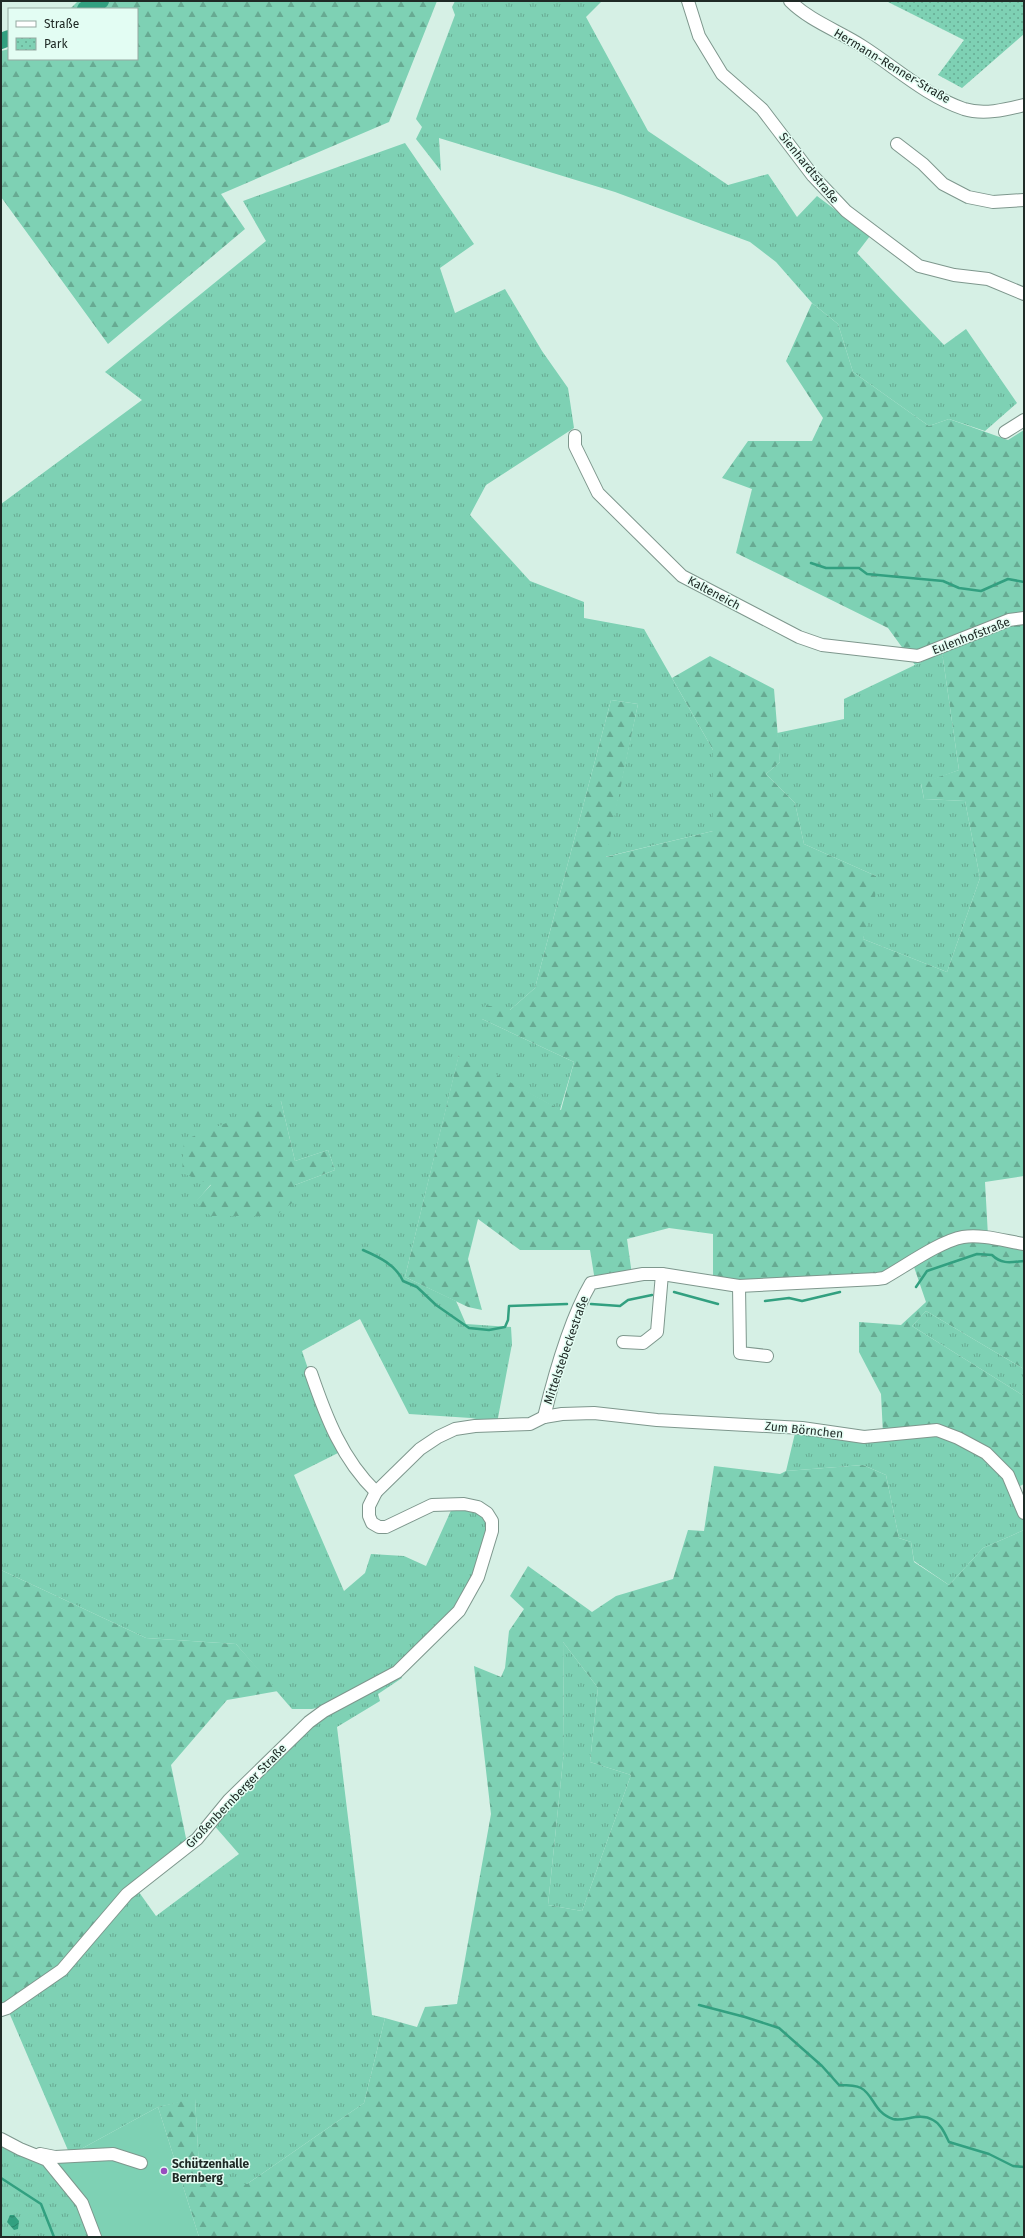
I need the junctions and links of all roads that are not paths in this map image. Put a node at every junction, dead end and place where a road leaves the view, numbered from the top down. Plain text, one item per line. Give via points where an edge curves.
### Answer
1 (688, 1) edge
2 (790, 1) edge
3 (1024, 105) edge
4 (898, 144) dead end
5 (1024, 200) edge
6 (1024, 294) edge
7 (1024, 420) edge
8 (1005, 432) dead end
9 (575, 436) dead end
10 (1024, 618) edge
11 (918, 656) joint
12 (1024, 1244) edge
13 (662, 1274) junction
14 (739, 1286) junction
15 (623, 1342) dead end
16 (767, 1356) dead end
17 (311, 1373) dead end
18 (544, 1417) junction
19 (376, 1492) junction
20 (1024, 1513) edge
21 (309, 1722) joint
22 (1, 2010) edge
23 (1, 2139) edge
24 (20, 2149) junction
25 (141, 2163) dead end
26 (95, 2237) edge

1 - 6 street, Sienhardtstraße via 699,36 722,74 762,108 813,176 846,211 919,266 954,276 988,279
2 - 3 street, Hermann-Renner-Straße via 927,90 964,109 999,112
4 - 5 street via 943,184 968,197 993,202
7 - 8 street
9 - 11 street, Kalteneich via 575,446 598,493 682,576 798,637 822,645
10 - 11 street, Eulenhofstraße via 1009,620
12 - 14 street, Mittelstebeckestraße via 962,1237 938,1247 884,1278
13 - 14 street, Mittelstebeckestraße
13 - 15 street via 657,1332 643,1343
13 - 18 street, Mittelstebeckestraße via 643,1274 591,1283 582,1298 551,1388
14 - 16 street via 740,1353
17 - 19 street via 322,1406 343,1451
18 - 19 street, Mittelstebeckestraße via 530,1424 475,1426 455,1429 438,1436 420,1449
18 - 20 street, Zum Börnchen via 594,1413 657,1420 802,1428 864,1437 937,1430 986,1453 1008,1475
19 - 21 street, Mittelstebeckestraße via 369,1506 369,1516 372,1523 379,1527 386,1527 432,1505 449,1503 478,1507 487,1513 492,1521 492,1531 478,1577 459,1611 397,1672 324,1711
21 - 22 street, Großenbernberger Straße via 229,1800 197,1839 128,1894 62,1970
23 - 24 street
24 - 25 street via 55,2157 112,2154
24 - 26 street via 47,2160 82,2203

